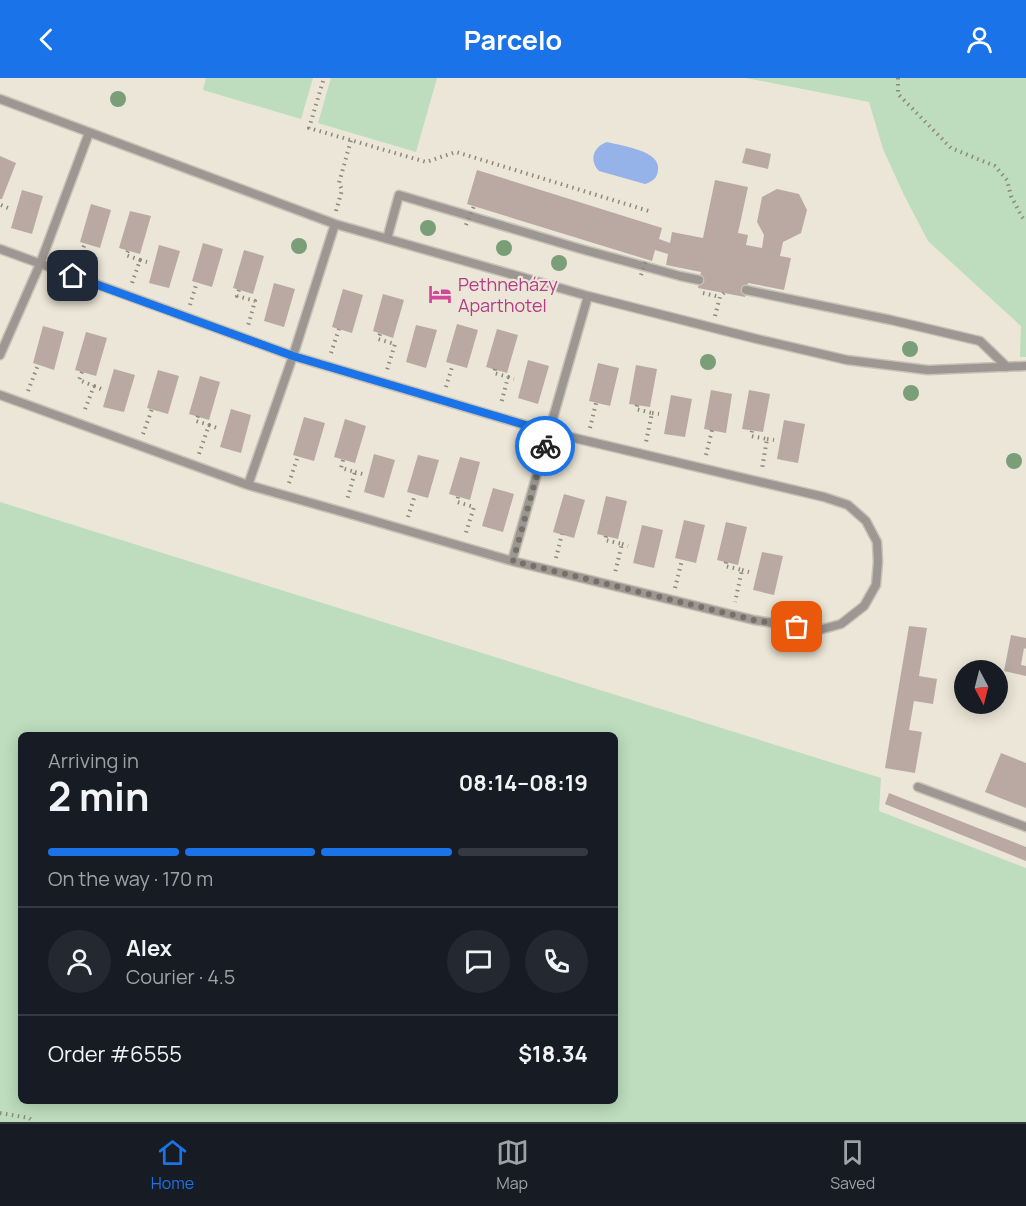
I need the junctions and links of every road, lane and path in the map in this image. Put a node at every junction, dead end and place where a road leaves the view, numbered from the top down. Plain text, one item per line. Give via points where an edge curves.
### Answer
1 (898, 78) edge
2 (323, 81) dead end
3 (0, 99) edge
4 (89, 133) junction
5 (351, 140) junction
6 (0, 206) edge
7 (474, 206) dead end
8 (8, 208) dead end
9 (649, 211) dead end
10 (1026, 221) edge
11 (334, 223) junction
12 (466, 225) dead end
13 (387, 239) junction
14 (85, 243) dead end
15 (0, 249) edge
16 (128, 251) dead end
17 (140, 260) junction
18 (646, 260) dead end
19 (147, 262) dead end
20 (40, 264) junction
21 (641, 275) dead end
22 (73, 276) junction
23 (699, 280) dead end
24 (197, 282) dead end
25 (239, 290) dead end
26 (746, 290) dead end
27 (724, 293) dead end
28 (128, 295) junction
29 (588, 296) junction
30 (187, 317) junction
31 (713, 328) junction
32 (339, 329) dead end
33 (380, 334) dead end
34 (244, 338) junction
35 (0, 355) edge
36 (293, 356) junction
37 (453, 364) dead end
38 (38, 365) dead end
39 (327, 365) junction
40 (1026, 366) edge
41 (1007, 367) junction
42 (495, 369) dead end
43 (82, 372) dead end
44 (508, 377) junction
45 (514, 379) dead end
46 (384, 382) junction
47 (94, 386) junction
48 (101, 388) dead end
49 (0, 395) edge
50 (442, 399) junction
51 (23, 403) junction
52 (596, 403) dead end
53 (637, 405) dead end
54 (152, 409) dead end
55 (652, 412) junction
56 (659, 414) dead end
57 (498, 416) junction
58 (198, 417) dead end
59 (80, 424) junction
60 (209, 425) junction
61 (217, 428) dead end
62 (712, 430) dead end
63 (752, 431) dead end
64 (549, 432) junction
65 (767, 439) junction
66 (774, 440) dead end
67 (588, 441) junction
68 (140, 445) junction
69 (644, 454) junction
70 (298, 456) dead end
71 (343, 459) dead end
72 (195, 466) junction
73 (703, 468) junction
74 (355, 472) junction
75 (363, 474) dead end
76 (759, 481) junction
77 (248, 485) junction
78 (286, 495) junction
79 (415, 495) dead end
80 (458, 497) dead end
81 (474, 507) junction
82 (479, 508) dead end
83 (343, 512) junction
84 (404, 530) junction
85 (562, 534) dead end
86 (606, 536) dead end
87 (622, 544) junction
88 (462, 546) junction
89 (628, 546) dead end
90 (682, 560) dead end
91 (513, 561) junction
92 (726, 562) dead end
93 (553, 570) junction
94 (742, 570) junction
95 (749, 572) dead end
96 (612, 585) junction
97 (672, 600) junction
98 (732, 615) junction
99 (918, 787) dead end
100 (1026, 827) edge
101 (0, 1113) edge
102 (34, 1122) edge

1 - 10 path via 898,94 951,148 995,166 1007,180 1011,196
2 - 5 path via 309,128
3 - 4 lane
4 - 11 lane
4 - 20 lane
5 - 9 path via 426,162 456,153
5 - 11 path via 339,183 342,190
6 - 8 path
7 - 12 path, bridge
11 - 13 lane
11 - 36 lane
13 - 23 lane via 399,195
13 - 29 lane
14 - 22 path
15 - 20 lane
16 - 17 path via 126,255
17 - 19 path
17 - 28 path
18 - 21 path, bridge
20 - 22 lane
20 - 35 lane
22 - 28 lane
24 - 30 path
25 - 34 path via 237,297 257,302
26 - 41 lane via 980,341
27 - 31 path
28 - 30 lane
29 - 31 lane
29 - 64 lane
30 - 34 lane
31 - 41 lane via 848,360 928,370
32 - 39 path
33 - 46 path via 378,339 397,345
34 - 36 lane
36 - 39 lane
36 - 77 lane
37 - 50 path
38 - 51 path
39 - 46 lane
40 - 41 lane
42 - 44 path via 494,373
43 - 47 path via 79,380
44 - 45 path
44 - 57 path
46 - 50 lane
47 - 48 path
47 - 59 path
49 - 51 lane
50 - 57 lane
51 - 59 lane
52 - 67 path
53 - 55 path via 636,409
54 - 68 path
55 - 56 path
55 - 69 path
57 - 64 lane
58 - 60 path via 196,421
59 - 68 lane
60 - 61 path
60 - 72 path
62 - 73 path
63 - 65 path via 751,436
64 - 67 lane
64 - 91 lane
65 - 66 path
65 - 76 path
67 - 69 lane
68 - 72 lane
69 - 73 lane
70 - 78 path
71 - 74 path via 341,468
72 - 77 lane
73 - 76 lane
74 - 75 path
74 - 83 path
76 - 98 lane via 848,505 866,521 877,542 876,585 864,606 841,624 819,630
77 - 78 lane
78 - 83 lane
79 - 84 path
80 - 81 path via 457,502
81 - 82 path
81 - 88 path
83 - 84 lane
84 - 88 lane
85 - 93 path
86 - 87 path via 605,540
87 - 89 path
87 - 96 path
88 - 91 lane
90 - 97 path
91 - 93 lane
92 - 94 path via 725,566
93 - 96 lane
94 - 95 path
94 - 98 path
96 - 97 lane
97 - 98 lane
99 - 100 lane
101 - 102 path

